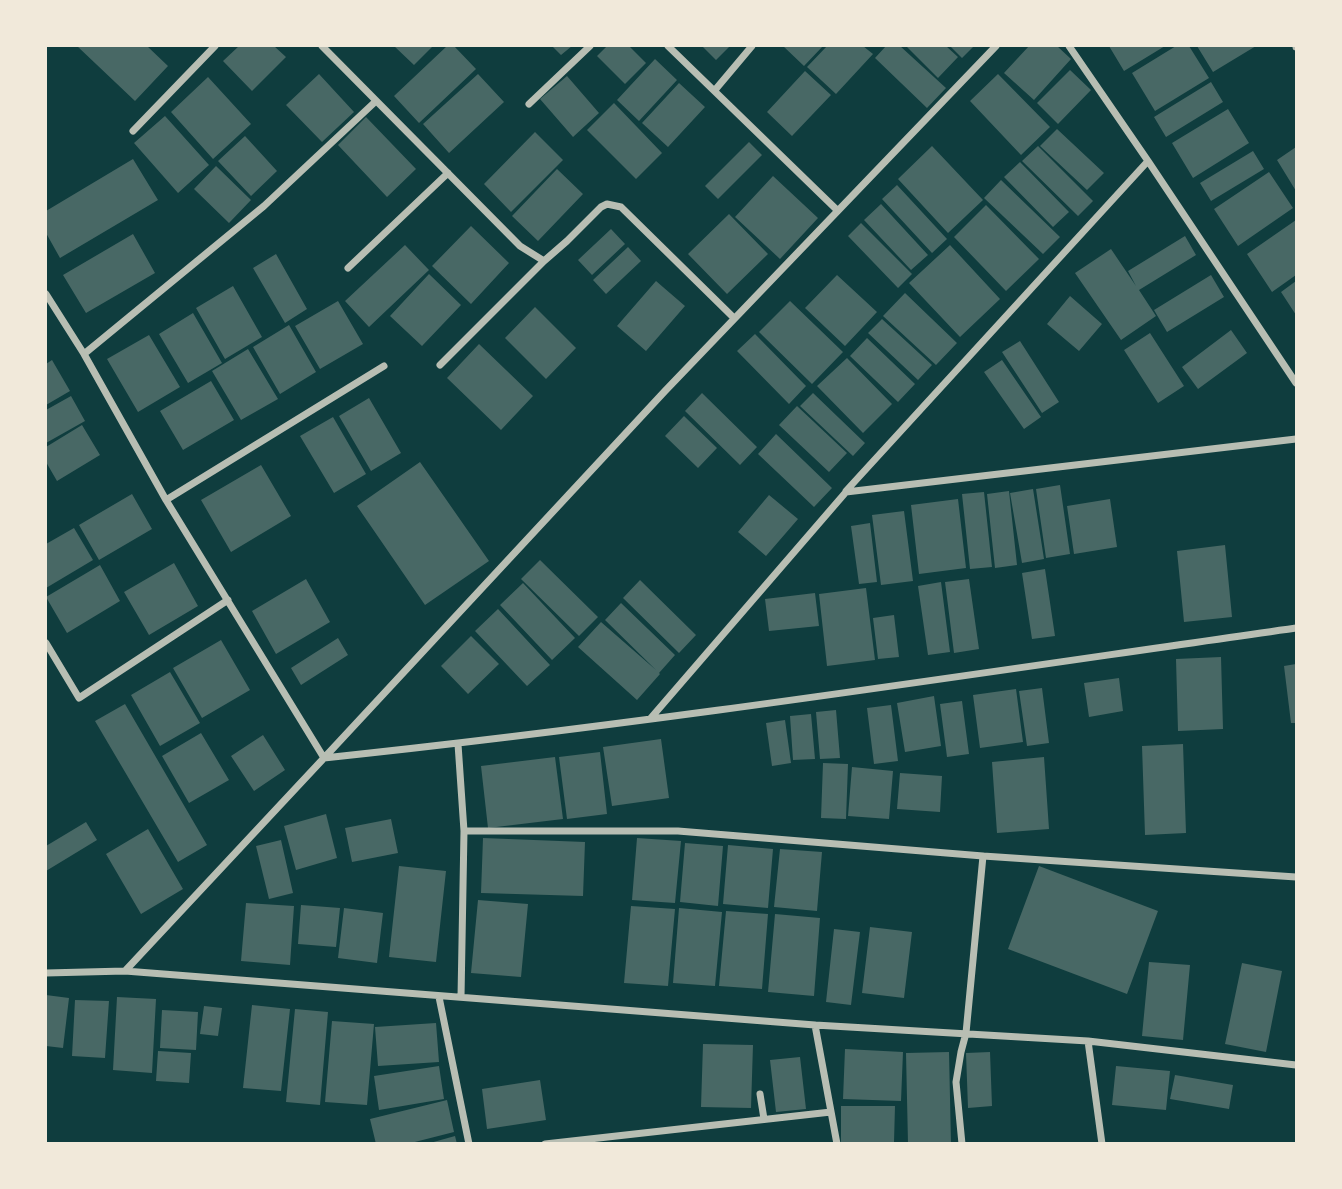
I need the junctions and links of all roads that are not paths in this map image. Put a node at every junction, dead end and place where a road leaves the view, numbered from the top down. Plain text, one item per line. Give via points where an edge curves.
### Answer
1 (215, 46) edge
2 (322, 46) edge
3 (590, 46) edge
4 (668, 46) edge
5 (752, 46) edge
6 (996, 46) edge
7 (1069, 46) edge
8 (715, 90) junction
9 (376, 101) junction
10 (529, 104) dead end
11 (133, 131) dead end
12 (1148, 161) junction
13 (448, 173) junction
14 (837, 210) junction
15 (544, 261) junction
16 (348, 268) dead end
17 (46, 294) edge
18 (734, 318) junction
19 (84, 354) junction
20 (440, 365) dead end
21 (384, 366) dead end
22 (1297, 383) edge
23 (1297, 439) edge
24 (846, 492) junction
25 (166, 500) junction
26 (228, 600) junction
27 (1297, 628) edge
28 (46, 643) edge
29 (650, 719) junction
30 (458, 744) junction
31 (324, 758) junction
32 (464, 831) junction
33 (983, 856) junction
34 (1297, 877) edge
35 (125, 971) junction
36 (46, 972) edge
37 (439, 997) junction
38 (461, 998) junction
39 (815, 1025) junction
40 (966, 1033) junction
41 (1088, 1041) junction
42 (1297, 1065) edge
43 (760, 1094) dead end
44 (831, 1112) junction
45 (764, 1119) junction
46 (469, 1143) edge
47 (545, 1143) edge
48 (837, 1143) edge
49 (962, 1143) edge
50 (1102, 1143) edge

1 - 11 street
2 - 9 street
3 - 10 street
4 - 8 street
5 - 8 street
6 - 14 street
7 - 12 street
8 - 14 street
9 - 13 street
9 - 19 street via 264,206
12 - 22 street
12 - 24 street
13 - 15 street via 520,246
13 - 16 street
14 - 18 street
15 - 18 street via 601,207 621,207
15 - 20 street
17 - 19 street
18 - 31 street
19 - 25 street
21 - 25 street
23 - 24 street
24 - 29 street
25 - 26 street
26 - 28 street via 79,698
26 - 31 street
27 - 29 street
29 - 30 street
30 - 31 street
30 - 32 street
31 - 35 street
32 - 33 street via 678,831
32 - 38 street
33 - 34 street
33 - 40 street
35 - 36 street
35 - 37 street
37 - 38 street
37 - 46 street
38 - 39 street
39 - 40 street
39 - 44 street
40 - 41 street
40 - 49 street via 956,1083
41 - 42 street
41 - 50 street
43 - 45 street
44 - 45 street
44 - 48 street
45 - 47 street

